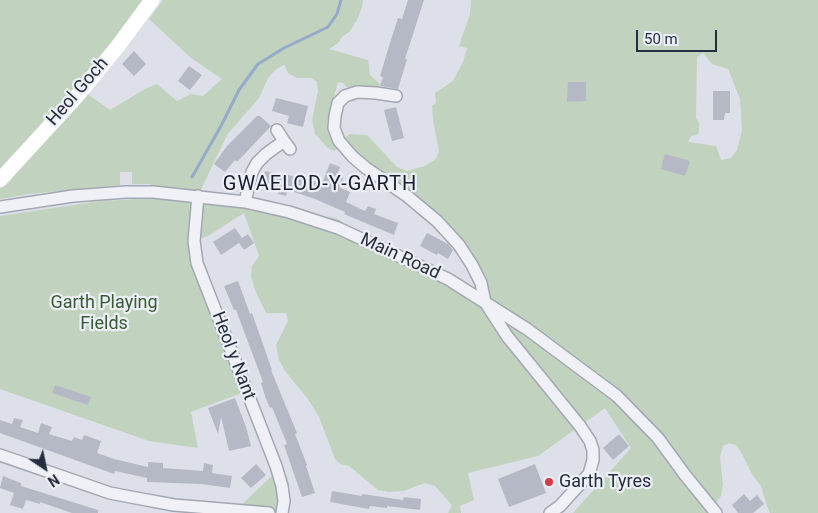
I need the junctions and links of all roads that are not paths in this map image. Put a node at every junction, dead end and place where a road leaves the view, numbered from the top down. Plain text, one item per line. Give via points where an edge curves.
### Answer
1 (152, 0) edge
2 (396, 96) dead end
3 (278, 130) dead end
4 (0, 180) edge
5 (198, 196) junction
6 (245, 202) junction
7 (0, 207) edge
8 (485, 302) junction
9 (0, 455) edge
10 (269, 513) edge
11 (282, 513) edge
12 (550, 513) edge
13 (716, 513) edge

1 - 4 street, Heol Goch via 77,96
2 - 8 street via 356,92 345,96 338,103 335,116 334,128 339,141 366,168 437,221 459,245 481,283
3 - 6 street via 287,145 257,163
5 - 6 street, Main Road
5 - 7 street, Main Road via 126,192
5 - 11 street, Heol y Nant via 194,241 197,263 276,466 284,500
6 - 8 street, Main Road via 338,228 448,279
8 - 12 street via 518,351 580,426 594,450 588,474
8 - 13 street, Main Road via 617,396 658,438
9 - 10 street via 110,493 174,505

